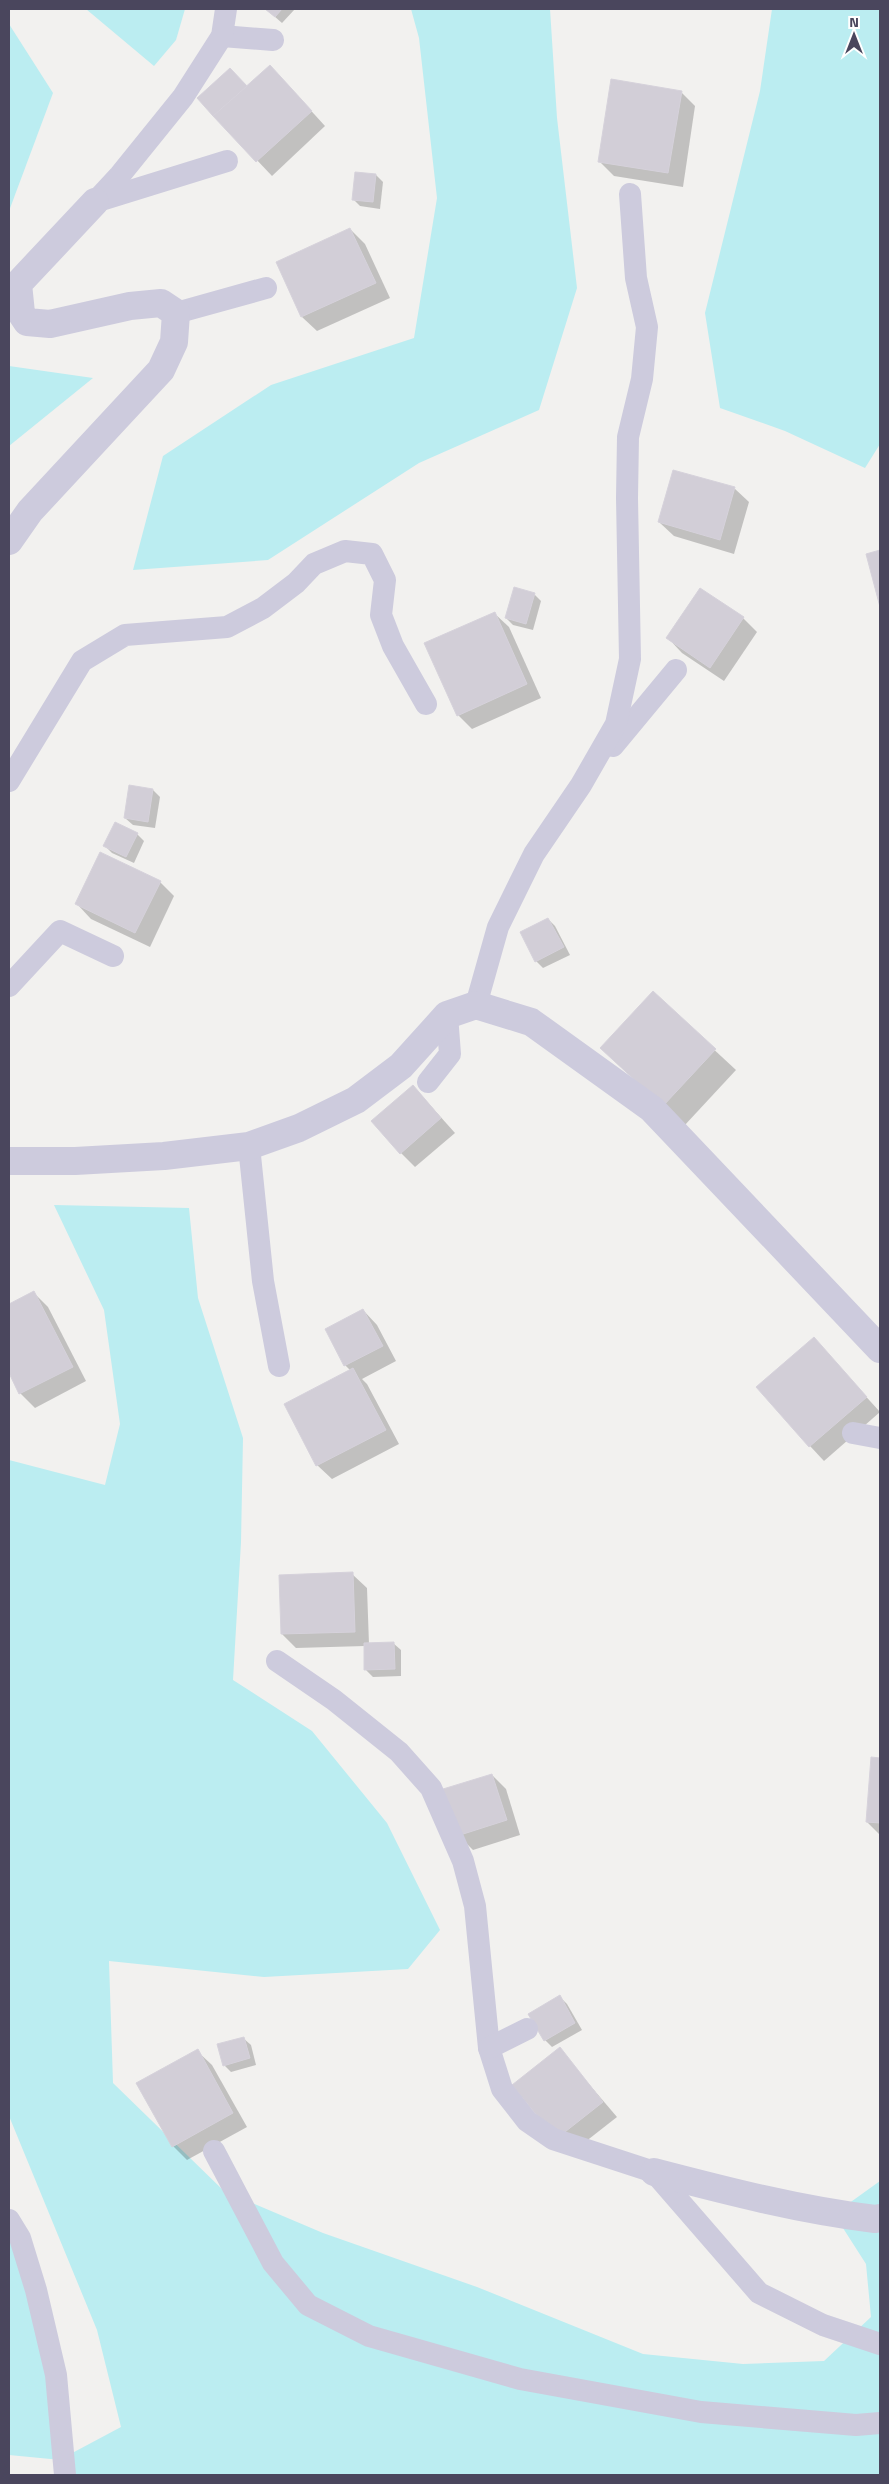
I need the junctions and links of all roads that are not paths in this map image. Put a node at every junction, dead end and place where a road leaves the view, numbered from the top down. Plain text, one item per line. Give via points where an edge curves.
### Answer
1 (226, 9) edge
2 (222, 36) junction
3 (273, 40) dead end
4 (228, 161) dead end
5 (630, 194) dead end
6 (95, 202) junction
7 (266, 288) dead end
8 (176, 313) junction
9 (9, 541) edge
10 (676, 670) dead end
11 (426, 704) dead end
12 (9, 781) edge
13 (580, 785) junction
14 (113, 956) dead end
15 (9, 986) edge
16 (476, 1005) junction
17 (447, 1015) junction
18 (428, 1082) dead end
19 (250, 1146) junction
20 (9, 1160) edge
21 (880, 1349) edge
22 (279, 1366) dead end
23 (853, 1433) dead end
24 (880, 1438) edge
25 (277, 1661) dead end
26 (527, 2028) dead end
27 (489, 2048) junction
28 (214, 2151) dead end
29 (654, 2172) junction
30 (880, 2218) edge
31 (9, 2220) edge
32 (880, 2344) edge
33 (880, 2423) edge
34 (65, 2475) edge

1 - 2 lane
2 - 3 lane
2 - 6 lane via 183,97
4 - 6 lane
5 - 13 lane via 636,278 647,327 642,379 628,437 630,659 616,724
6 - 8 street via 18,284 21,313 27,322 50,324 130,306 161,303
7 - 8 lane
8 - 9 street via 174,342 161,370 30,511
10 - 13 lane
11 - 12 lane via 381,615 385,580 372,554 345,550 314,564 296,583 263,608 227,626 125,635 82,661
13 - 16 lane via 534,854 498,927
14 - 15 lane via 60,931
16 - 17 street
16 - 21 street via 532,1022 652,1109
17 - 18 lane via 450,1054
17 - 19 street via 401,1066 356,1100 300,1128
19 - 20 street via 154,1156
19 - 22 lane via 263,1281
23 - 24 lane
25 - 27 lane via 334,1700 399,1752 431,1788 463,1861 475,1906
26 - 27 lane
27 - 29 lane via 502,2089 527,2121 553,2139
28 - 33 lane via 273,2263 302,2298 308,2305 369,2336 520,2379 701,2412 856,2425
29 - 30 street via 777,2203 834,2214
29 - 32 lane via 759,2293 823,2325
31 - 34 lane via 20,2238 36,2290 56,2375

